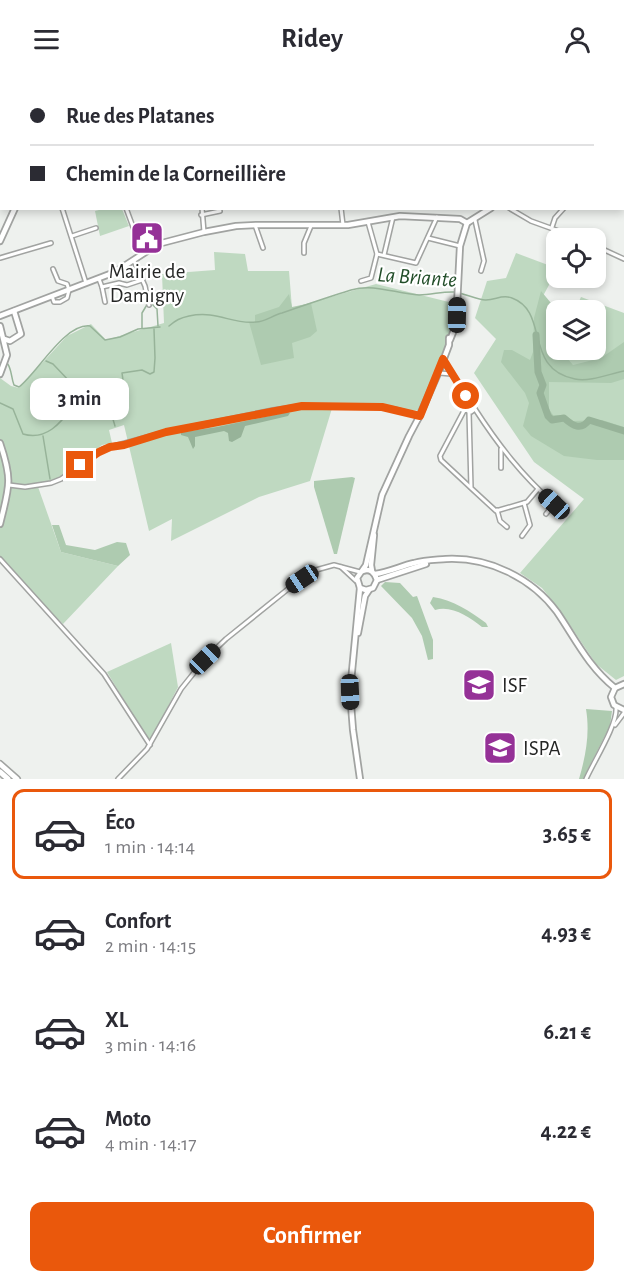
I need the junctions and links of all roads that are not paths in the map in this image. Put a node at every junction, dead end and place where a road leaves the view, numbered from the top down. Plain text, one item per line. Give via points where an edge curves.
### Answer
1 (472, 78) edge
2 (476, 78) edge
3 (14, 210) edge
4 (63, 210) edge
5 (127, 210) edge
6 (202, 210) edge
7 (341, 210) edge
8 (412, 210) edge
9 (480, 210) edge
10 (488, 210) edge
11 (512, 210) edge
12 (220, 211) dead end
13 (560, 212) edge
14 (201, 215) junction
15 (412, 216) junction
16 (481, 216) junction
17 (393, 217) junction
18 (437, 218) junction
19 (475, 220) junction
20 (368, 221) junction
21 (467, 224) junction
22 (4, 225) edge
23 (255, 225) junction
24 (343, 225) junction
25 (311, 226) junction
26 (552, 227) joint
27 (96, 228) dead end
28 (204, 232) junction
29 (72, 236) junction
30 (428, 238) junction
31 (0, 241) edge
32 (51, 243) dead end
33 (460, 246) junction
34 (263, 248) dead end
35 (606, 251) edge
36 (304, 253) dead end
37 (143, 254) junction
38 (377, 254) junction
39 (384, 255) junction
40 (0, 258) edge
41 (624, 259) edge
42 (134, 261) junction
43 (53, 269) dead end
44 (481, 271) dead end
45 (99, 279) junction
46 (142, 280) junction
47 (361, 281) dead end
48 (86, 283) junction
49 (102, 286) junction
50 (69, 290) junction
51 (52, 296) junction
52 (105, 302) dead end
53 (149, 303) dead end
54 (14, 311) junction
55 (1, 316) edge
56 (0, 326) edge
57 (7, 340) junction
58 (443, 359) junction
59 (440, 371) junction
60 (0, 374) edge
61 (451, 374) junction
62 (469, 402) junction
63 (466, 407) junction
64 (475, 409) junction
65 (469, 412) junction
66 (420, 416) junction
67 (0, 443) edge
68 (501, 449) junction
69 (501, 468) dead end
70 (9, 485) junction
71 (471, 488) junction
72 (538, 489) junction
73 (558, 499) dead end
74 (524, 502) junction
75 (554, 504) junction
76 (497, 510) junction
77 (377, 513) junction
78 (546, 514) dead end
79 (0, 524) edge
80 (507, 528) dead end
81 (522, 536) dead end
82 (0, 559) edge
83 (437, 560) junction
84 (340, 567) junction
85 (361, 572) junction
86 (373, 572) junction
87 (377, 580) junction
88 (357, 582) junction
89 (360, 588) junction
90 (369, 590) junction
91 (353, 653) junction
92 (624, 684) edge
93 (615, 688) junction
94 (616, 707) junction
95 (624, 711) edge
96 (612, 729) junction
97 (150, 745) junction
98 (0, 764) edge
99 (0, 772) edge
100 (8, 779) edge
101 (17, 779) edge
102 (118, 779) edge
103 (360, 779) edge
104 (586, 779) edge

1 - 2 street
3 - 22 main road
4 - 29 street
5 - 37 street
6 - 14 street
7 - 24 street
8 - 15 street
9 - 16 street
10 - 16 main road
11 - 26 street
12 - 14 street
13 - 26 street
14 - 28 street
15 - 17 main road
15 - 18 main road
16 - 19 main road
17 - 20 main road
17 - 39 street
18 - 21 main road via 460,219
18 - 30 street
19 - 21 main road
19 - 44 street via 483,261
20 - 24 main road
20 - 38 street
21 - 33 main road
22 - 31 main road
23 - 25 main road
23 - 28 main road
23 - 34 street
24 - 25 main road
25 - 36 street
27 - 29 street
28 - 37 main road via 158,244
29 - 48 street
30 - 33 street
30 - 39 street via 416,263
32 - 40 street
33 - 58 main road via 456,326
35 - 41 street
37 - 42 main road
38 - 39 street
38 - 47 street via 371,278
42 - 45 main road
42 - 46 street
43 - 50 street via 58,281 67,284
45 - 48 main road
45 - 49 street
46 - 49 street via 124,286
46 - 53 street
48 - 50 main road
49 - 52 street
50 - 51 main road
50 - 51 street via 60,303 54,302
51 - 54 main road
54 - 55 main road
54 - 57 main road via 22,332
56 - 57 main road
57 - 60 main road via 7,359
58 - 59 main road
58 - 61 street
59 - 61 street
59 - 66 main road
61 - 62 street
62 - 63 street
62 - 64 street
63 - 65 street
63 - 71 street via 440,456
64 - 65 street
64 - 68 street
65 - 71 street
66 - 70 street via 368,406 273,410 103,449 51,483
66 - 77 main road
67 - 70 main road via 8,464
68 - 69 street
68 - 72 street
70 - 79 main road
71 - 76 street
72 - 74 street
72 - 75 street
73 - 75 street
74 - 76 street
74 - 81 street via 531,525
75 - 78 street
76 - 80 street
77 - 85 main road
77 - 86 main road
82 - 97 street via 105,674
83 - 86 main road
83 - 87 main road
83 - 93 main road via 482,563 528,583 555,610 586,660
84 - 85 street
84 - 88 street
84 - 97 street via 322,567 226,639 181,689
85 - 86 main road
85 - 88 main road
86 - 87 main road
87 - 90 main road
88 - 89 main road
89 - 90 main road
89 - 91 main road
90 - 91 main road
91 - 103 main road via 350,708
92 - 93 main road
93 - 94 main road via 611,697
94 - 95 main road
94 - 96 street
95 - 96 street
96 - 104 street
97 - 102 street
98 - 101 highway
99 - 100 highway

